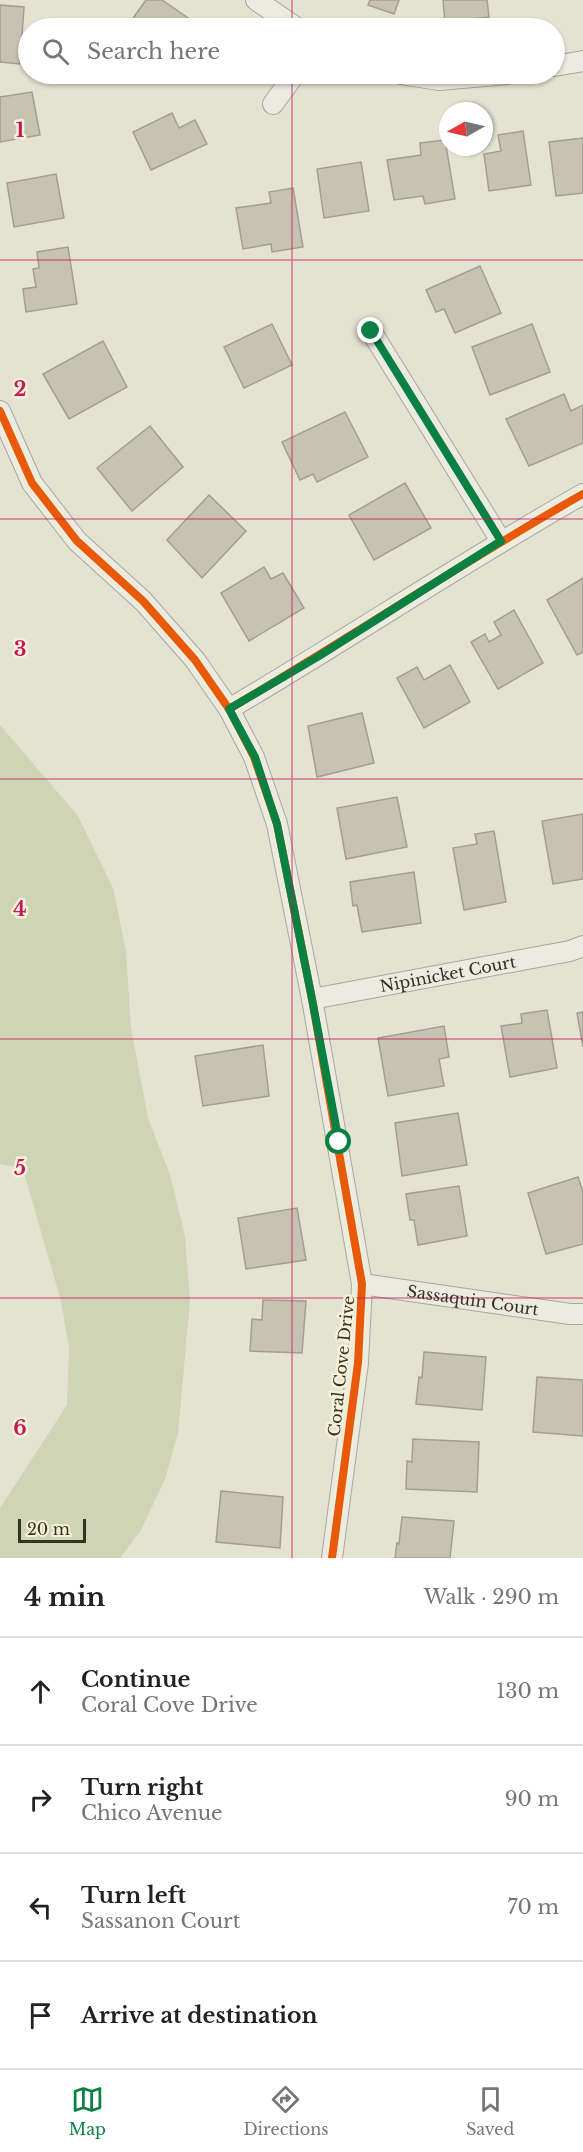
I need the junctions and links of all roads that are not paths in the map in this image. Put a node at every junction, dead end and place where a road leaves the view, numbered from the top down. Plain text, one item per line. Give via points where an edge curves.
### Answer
1 (256, 0) edge
2 (282, 18) edge
3 (583, 61) edge
4 (565, 64) edge
5 (288, 84) edge
6 (273, 104) dead end
7 (371, 331) dead end
8 (0, 411) edge
9 (583, 495) edge
10 (501, 541) junction
11 (229, 709) junction
12 (583, 946) edge
13 (312, 999) junction
14 (363, 1284) junction
15 (583, 1314) edge
16 (332, 1558) edge

1 - 2 street
3 - 4 street
5 - 6 street
7 - 10 street
8 - 11 street, Coral Cove Drive via 32,483 45,500 77,541 143,601 195,660
9 - 10 street
10 - 11 street
11 - 13 street, Coral Cove Drive via 255,757 277,824
12 - 13 street, Nipinicket Court
13 - 14 street, Coral Cove Drive
14 - 15 street, Sassaquin Court
14 - 16 street, Coral Cove Drive via 358,1363

